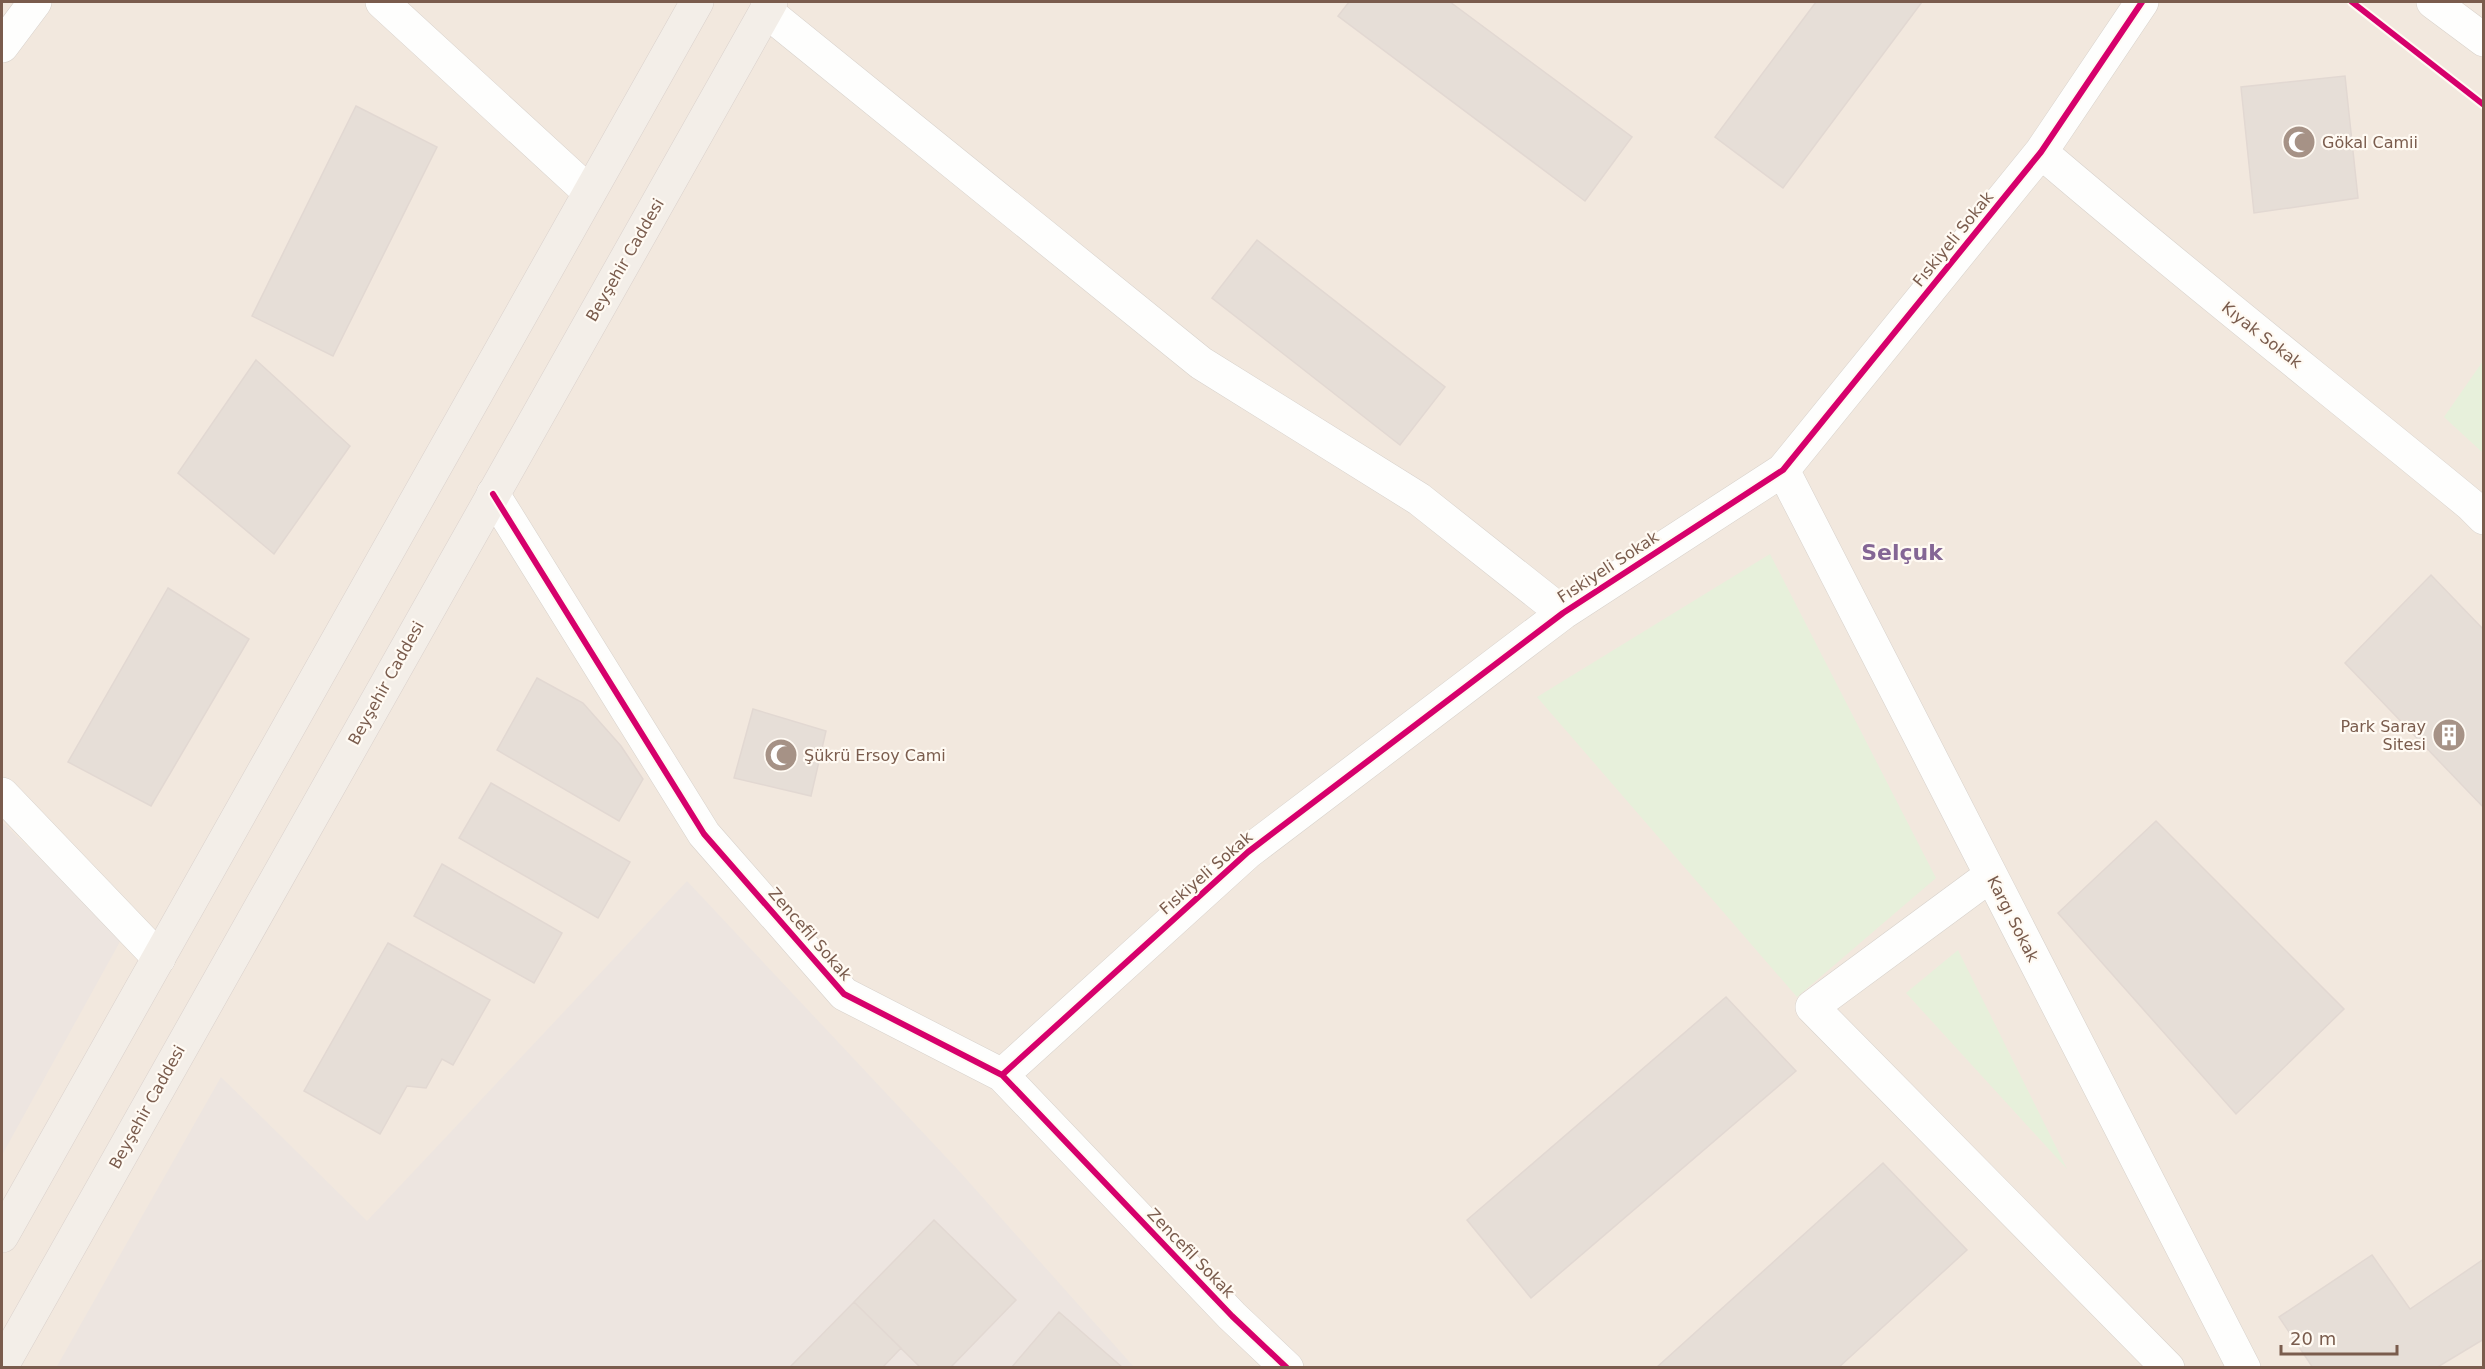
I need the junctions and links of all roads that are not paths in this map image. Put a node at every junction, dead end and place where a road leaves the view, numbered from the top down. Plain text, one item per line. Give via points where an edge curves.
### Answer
1 (35, 2) edge
2 (382, 2) edge
3 (697, 2) edge
4 (2142, 2) edge
5 (2433, 2) edge
6 (768, 6) edge
7 (2484, 40) edge
8 (2, 46) edge
9 (2041, 152) junction
10 (589, 192) junction
11 (1783, 470) junction
12 (493, 494) junction
13 (2484, 518) edge
14 (1563, 612) junction
15 (2, 794) edge
16 (1991, 875) junction
17 (159, 958) junction
18 (1002, 1075) junction
19 (2, 1236) edge
20 (2, 1366) edge
21 (1287, 1368) edge
22 (2168, 1368) edge
23 (2244, 1368) edge

1 - 8 street
2 - 10 street
3 - 10 main road
4 - 9 street, Fıskiyeli Sokak
5 - 7 street
6 - 12 main road, Beyşehir Caddesi
6 - 14 street via 1202,363 1419,499
9 - 11 street, Fıskiyeli Sokak
9 - 13 street, Kıyak Sokak
10 - 17 main road
11 - 14 street, Fıskiyeli Sokak
11 - 16 street, Kargı Sokak
12 - 18 street, Zencefil Sokak via 704,834 771,911 844,994
12 - 20 main road, Beyşehir Caddesi
14 - 18 street, Fıskiyeli Sokak via 1248,852
15 - 17 street
16 - 22 street via 1812,1007
16 - 23 street, Kargı Sokak
17 - 19 main road
18 - 21 street, Zencefil Sokak via 1232,1316

